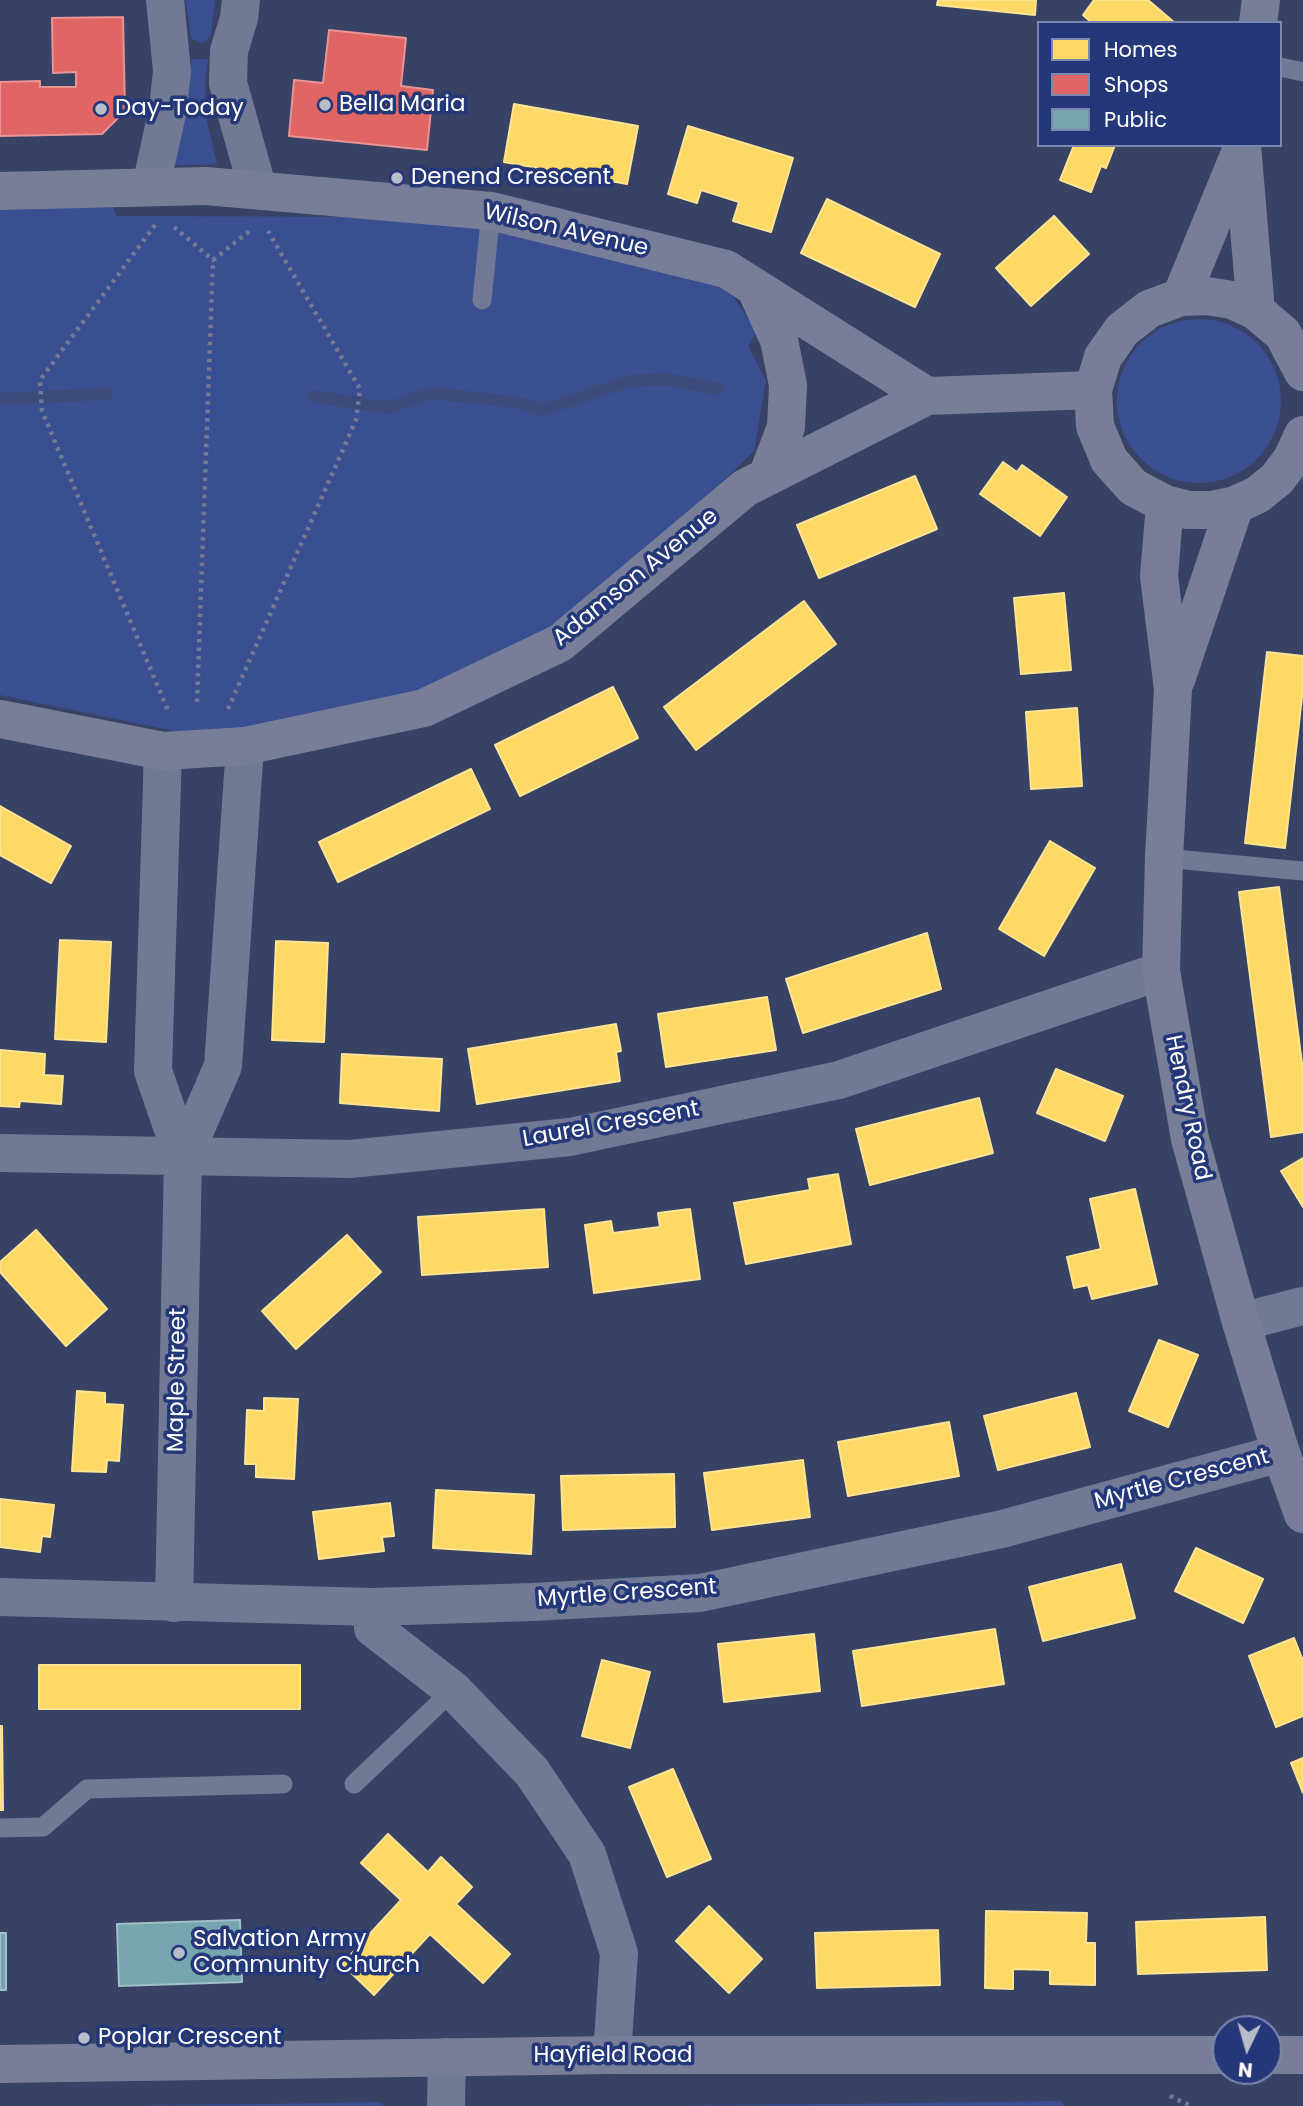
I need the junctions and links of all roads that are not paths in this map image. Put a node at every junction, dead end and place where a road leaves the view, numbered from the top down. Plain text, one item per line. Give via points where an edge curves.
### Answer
1 (165, 0) edge
2 (241, 0) edge
3 (1261, 0) edge
4 (1258, 21) edge
5 (1282, 67) edge
6 (1303, 72) edge
7 (1242, 147) edge
8 (1242, 147) edge
9 (0, 191) edge
10 (157, 200) junction
11 (260, 206) junction
12 (491, 211) junction
13 (755, 288) junction
14 (1181, 297) junction
15 (482, 300) dead end
16 (1256, 311) junction
17 (1302, 366) edge
18 (1093, 390) junction
19 (927, 396) junction
20 (1300, 451) edge
21 (767, 477) junction
22 (1165, 504) junction
23 (1235, 505) junction
24 (1173, 689) junction
25 (0, 719) edge
26 (169, 738) junction
27 (245, 746) junction
28 (1164, 858) junction
29 (1303, 871) edge
30 (1161, 971) junction
31 (0, 1153) edge
32 (183, 1158) junction
33 (1303, 1306) edge
34 (1241, 1322) junction
35 (1281, 1453) junction
36 (1303, 1514) edge
37 (0, 1597) edge
38 (174, 1603) junction
39 (372, 1607) junction
40 (453, 1690) junction
41 (283, 1784) dead end
42 (354, 1784) dead end
43 (0, 1828) edge
44 (1303, 2054) edge
45 (1212, 2055) edge
46 (1282, 2055) edge
47 (612, 2056) junction
48 (447, 2057) junction
49 (0, 2064) edge
50 (446, 2106) edge

1 - 10 street via 172,71
2 - 11 street via 229,51 228,83
3 - 4 street
5 - 6 lane
7 - 14 street
8 - 16 street
9 - 10 street, Wilson Avenue
10 - 11 street, Wilson Avenue
11 - 12 street, Wilson Avenue
12 - 13 street, Wilson Avenue via 726,269
12 - 15 lane
13 - 19 street, Wilson Avenue
13 - 21 street via 779,340 788,385 786,427
14 - 16 street via 1232,300
14 - 18 street via 1149,309 1122,330 1103,358
16 - 17 street via 1283,334
18 - 19 street
18 - 22 street via 1095,426 1109,460 1133,487
19 - 21 street, Adamson Avenue
20 - 23 street via 1277,479
21 - 27 street, Adamson Avenue via 745,488 560,643 424,708
22 - 23 street via 1188,510
22 - 24 street, Hendry Road via 1159,576
23 - 24 street, Hendry Road
24 - 28 street, Hendry Road
25 - 26 street, Adamson Avenue
26 - 27 street, Adamson Avenue
26 - 32 street, Maple Street via 152,1072
27 - 32 street, Maple Street via 223,1066
28 - 29 lane
28 - 30 street, Hendry Road
30 - 32 street, Laurel Crescent via 839,1080 570,1137 350,1159
30 - 34 street, Hendry Road via 1190,1139
31 - 32 street, Laurel Crescent
32 - 38 street, Maple Street
33 - 34 street
34 - 35 street, Hendry Road
35 - 36 street, Hendry Road
35 - 39 street, Myrtle Crescent via 1002,1529 700,1592
37 - 38 street, Myrtle Crescent
38 - 39 street, Myrtle Crescent
39 - 40 street via 373,1628
40 - 42 lane
40 - 47 street via 532,1772 587,1854 619,1954
41 - 43 lane via 86,1789 43,1827
44 - 46 street
45 - 47 street, Hayfield Road
47 - 48 street, Hayfield Road
48 - 49 street, Hayfield Road
48 - 50 street

